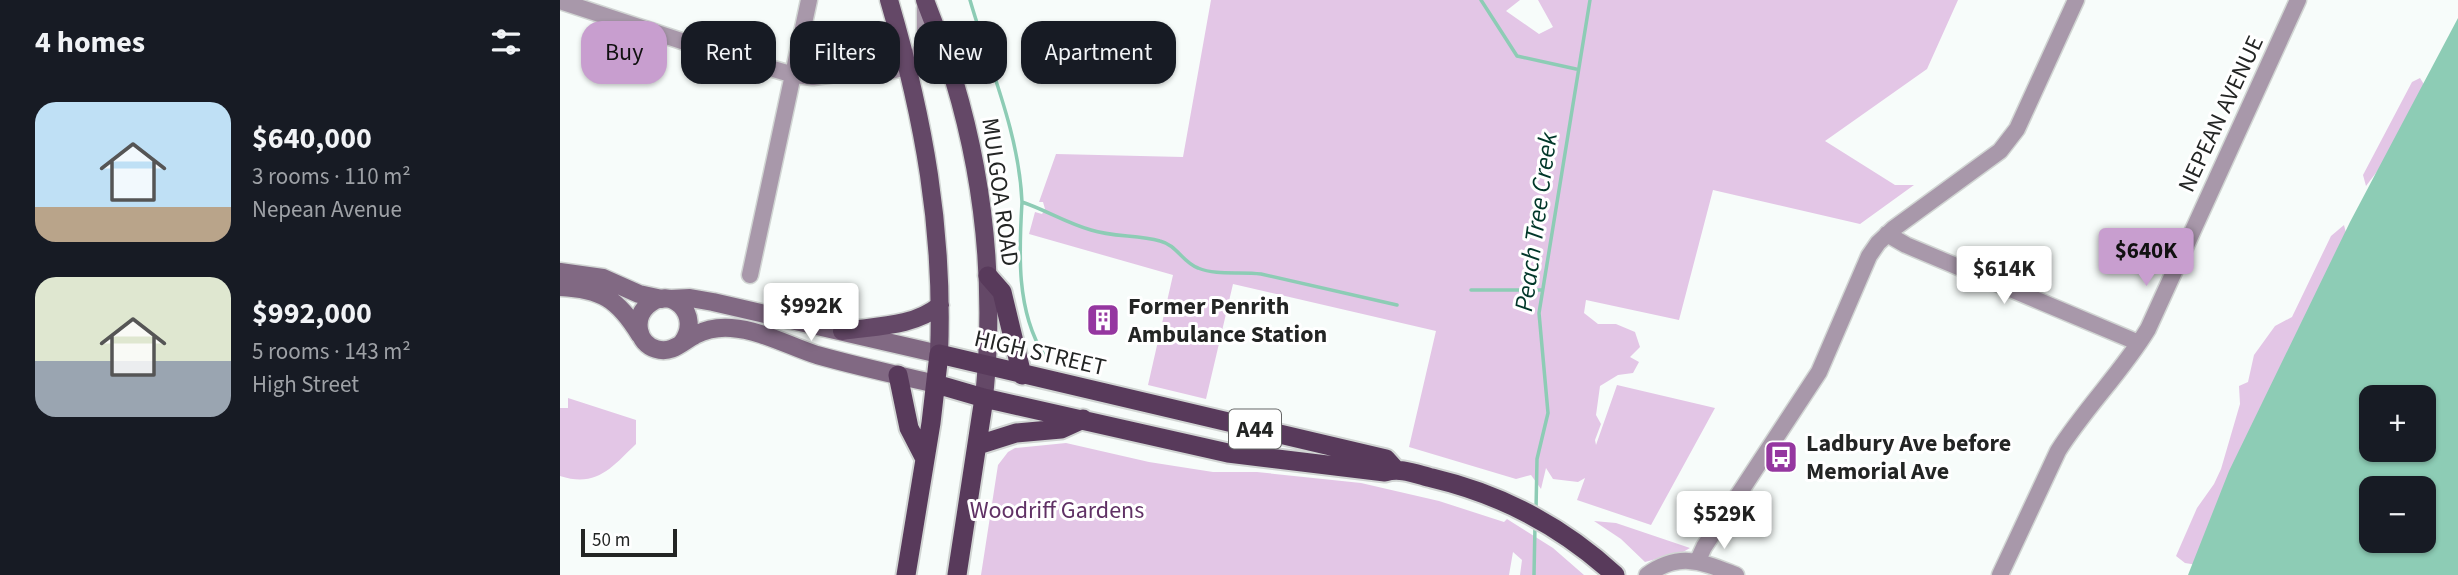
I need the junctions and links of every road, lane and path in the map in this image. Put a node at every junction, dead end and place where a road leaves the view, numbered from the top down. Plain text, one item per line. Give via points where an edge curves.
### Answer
1 (809, 0) edge
2 (889, 0) edge
3 (2076, 0) edge
4 (2298, 0) edge
5 (560, 1) edge
6 (925, 1) edge
7 (805, 21) edge
8 (895, 21) edge
9 (900, 39) edge
10 (907, 66) junction
11 (900, 68) edge
12 (790, 74) edge
13 (792, 84) edge
14 (1887, 234) junction
15 (560, 272) edge
16 (750, 275) dead end
17 (988, 276) junction
18 (560, 287) edge
19 (666, 299) junction
20 (940, 306) junction
21 (842, 331) junction
22 (640, 335) junction
23 (682, 343) junction
24 (2139, 344) junction
25 (939, 354) junction
26 (987, 366) junction
27 (898, 374) junction
28 (1022, 374) junction
29 (936, 384) junction
30 (984, 398) junction
31 (1083, 419) junction
32 (978, 445) junction
33 (925, 459) junction
34 (1395, 469) junction
35 (1698, 561) junction
36 (906, 575) edge
37 (957, 575) edge
38 (1615, 575) edge
39 (1647, 575) edge
40 (1675, 575) edge
41 (1736, 575) edge
42 (2000, 575) edge

1 - 7 street
2 - 8 main road
3 - 14 street via 2011,139
4 - 24 street, NEPEAN AVENUE
5 - 12 street
6 - 10 street via 925,41
6 - 17 main road, MULGOA ROAD via 954,77 968,133
9 - 10 main road
10 - 11 street
10 - 20 main road via 935,208
13 - 16 street
14 - 24 street
14 - 35 street via 1869,256 1819,372
15 - 19 main road, HIGH STREET via 603,278 639,294
17 - 26 main road, MULGOA ROAD
17 - 28 highway via 1002,292
18 - 22 main road via 596,291 610,298
19 - 21 main road, HIGH STREET via 713,302
19 - 22 main road via 649,303 640,314
19 - 23 main road via 688,314 690,329
20 - 21 main road via 918,319
20 - 25 main road
21 - 25 main road, HIGH STREET
22 - 23 main road via 658,349
23 - 27 main road, HIGH STREET via 696,334 730,328
24 - 42 street, NEPEAN AVENUE via 2058,451
25 - 26 highway, HIGH STREET / A44
25 - 29 highway
26 - 28 highway, HIGH STREET / A44
26 - 30 main road, MULGOA ROAD
27 - 29 main road, HIGH STREET
27 - 33 highway via 909,428
28 - 34 highway, HIGH STREET / A44 via 1386,459
29 - 30 highway, HIGH STREET
29 - 33 highway
30 - 31 highway, HIGH STREET / A44
30 - 32 highway
31 - 32 highway via 1061,429 1016,433
31 - 34 highway, HIGH STREET / A44 via 1253,458 1385,472
32 - 37 highway
33 - 36 highway
34 - 38 highway, HIGH STREET / A44 via 1464,486 1523,510
35 - 39 street via 1671,562
35 - 40 street
35 - 41 street

